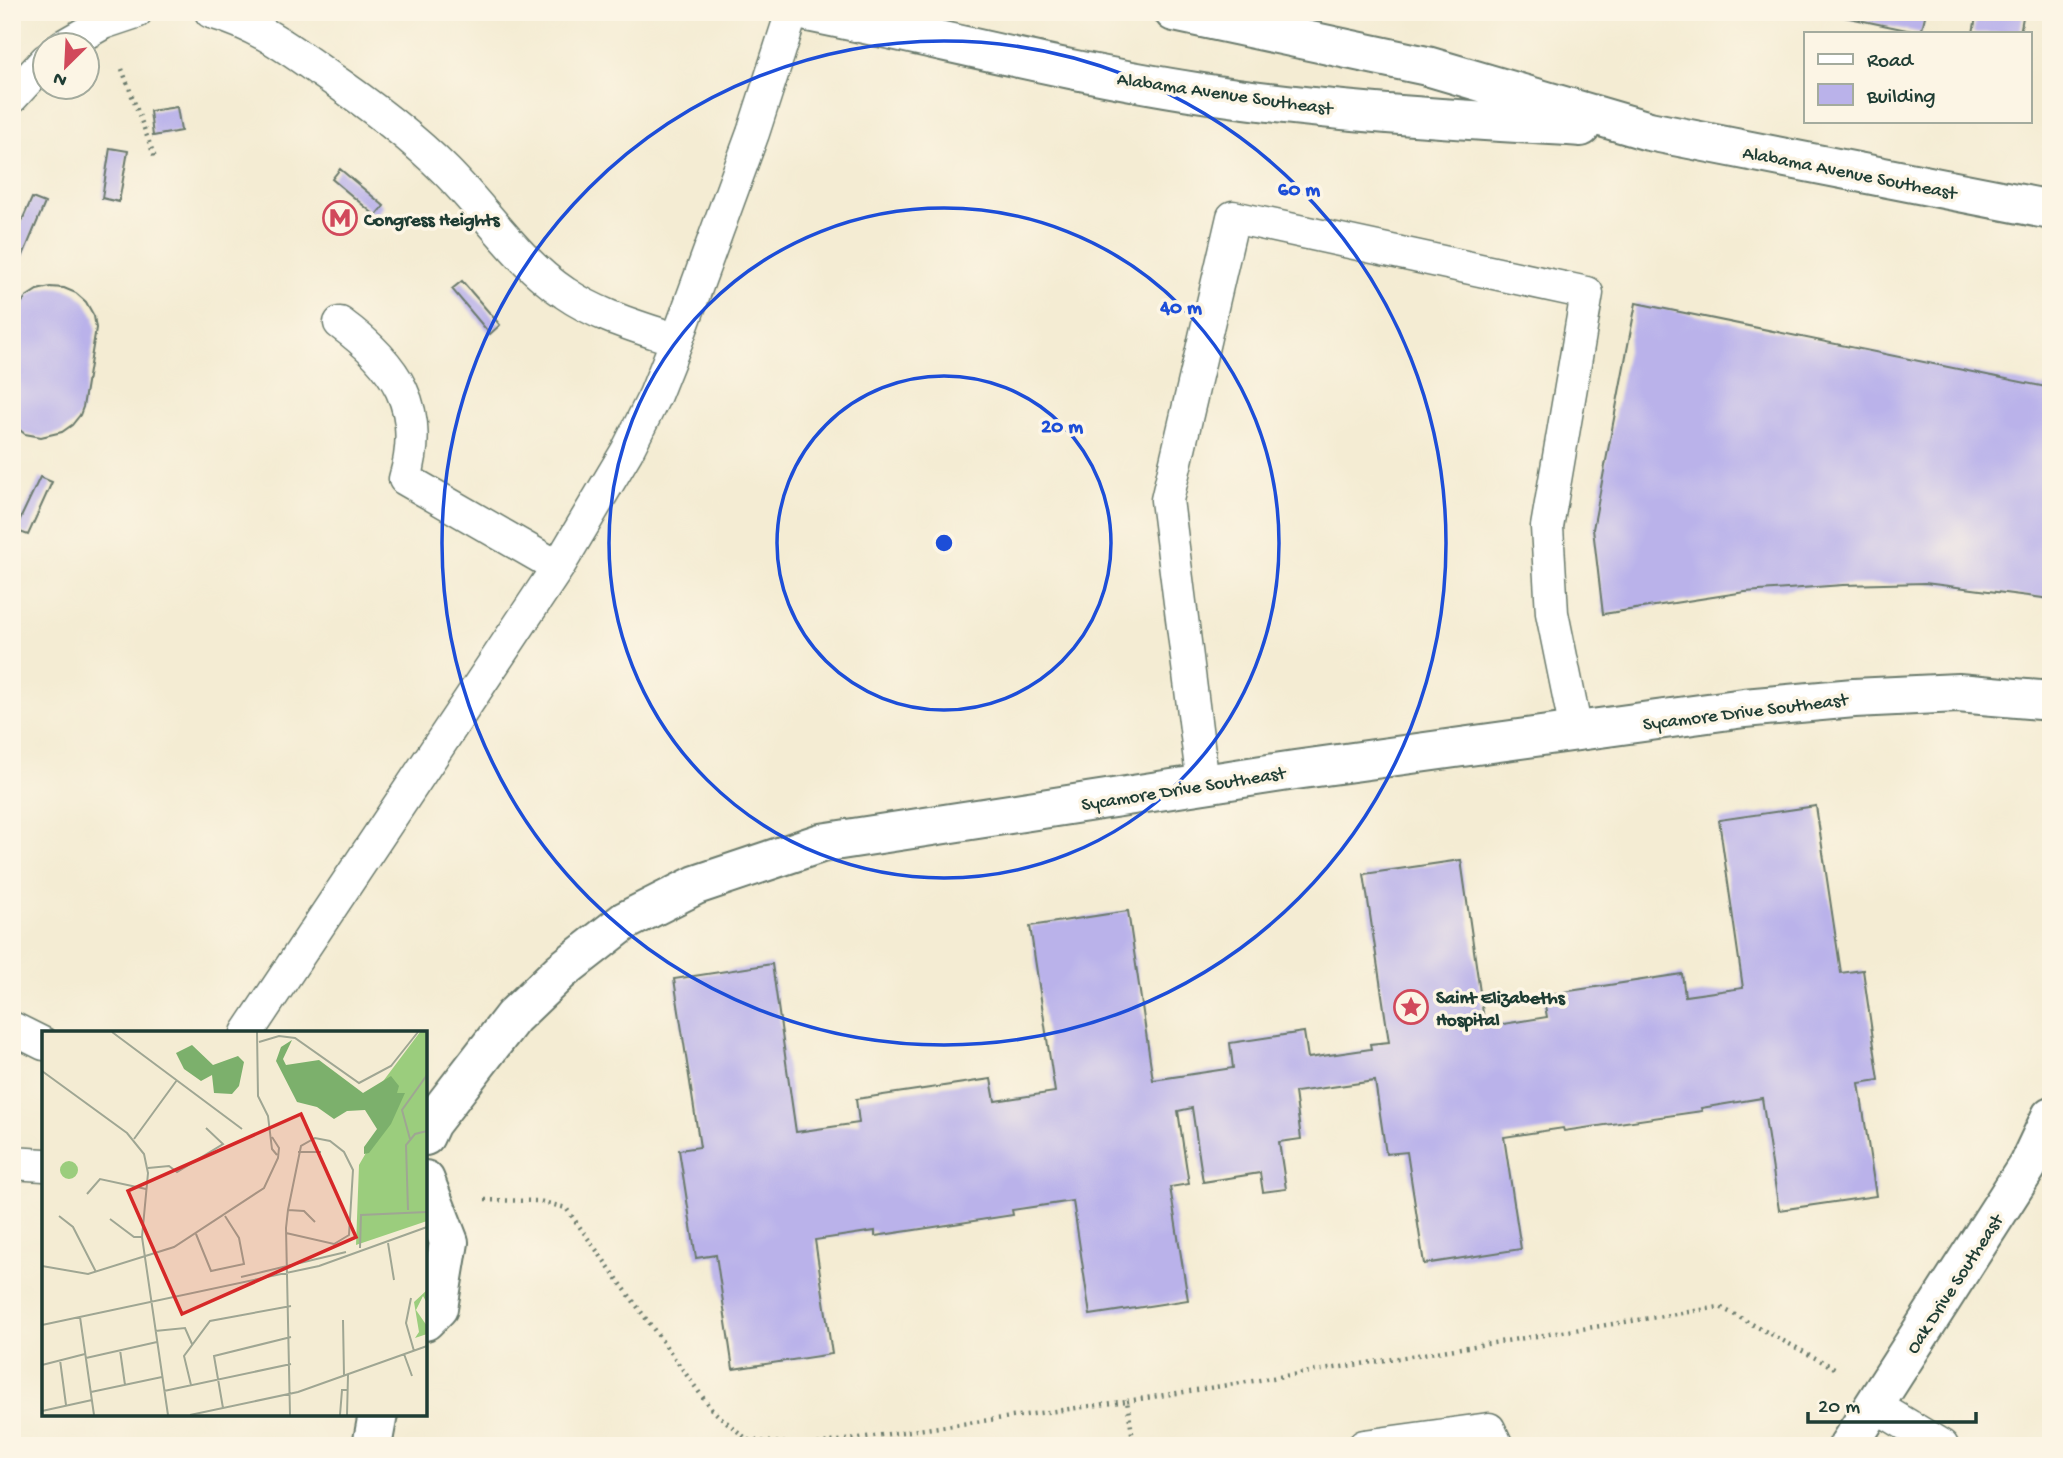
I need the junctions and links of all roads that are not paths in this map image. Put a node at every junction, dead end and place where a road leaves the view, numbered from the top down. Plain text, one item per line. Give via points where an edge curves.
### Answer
1 (136, 12) edge
2 (211, 12) edge
3 (792, 12) edge
4 (808, 12) edge
5 (1174, 12) edge
6 (83, 32) edge
7 (32, 75) edge
8 (12, 97) edge
9 (1649, 131) junction
10 (2051, 210) edge
11 (340, 323) dead end
12 (677, 340) junction
13 (558, 567) junction
14 (2051, 701) edge
15 (1576, 731) junction
16 (1203, 784) junction
17 (12, 1028) edge
18 (248, 1031) edge
19 (42, 1043) edge
20 (2051, 1116) edge
21 (427, 1131) edge
22 (12, 1163) edge
23 (42, 1165) edge
24 (427, 1185) edge
25 (427, 1319) edge
26 (1878, 1399) junction
27 (379, 1416) edge
28 (372, 1446) edge
29 (1364, 1446) edge
30 (1497, 1446) edge
31 (1848, 1446) edge
32 (1942, 1446) edge

1 - 6 lane
2 - 12 lane via 251,25 275,39 388,120 447,172 528,261 565,293 611,317
3 - 12 lane
4 - 9 street, Alabama Avenue Southeast via 1200,93 1426,117
5 - 9 street, Alabama Avenue Southeast via 1427,66
7 - 8 lane
9 - 10 street, Alabama Avenue Southeast
11 - 13 lane via 379,355 406,400 414,446 405,479
12 - 13 lane via 628,452
13 - 18 lane
14 - 15 street, Sycamore Drive Southeast via 1958,693 1854,698
15 - 16 street, Sycamore Drive Southeast
15 - 16 lane via 1552,613 1547,527 1587,293 1233,217 1167,500
16 - 21 street, Sycamore Drive Southeast via 821,843 696,885 625,921 561,971 513,1017
17 - 19 lane
20 - 26 street, Oak Drive Southeast via 2028,1166
22 - 23 lane
24 - 25 street via 449,1242 438,1308
26 - 31 street, Oak Drive Southeast
26 - 32 lane
27 - 28 street
29 - 30 lane via 1489,1429

